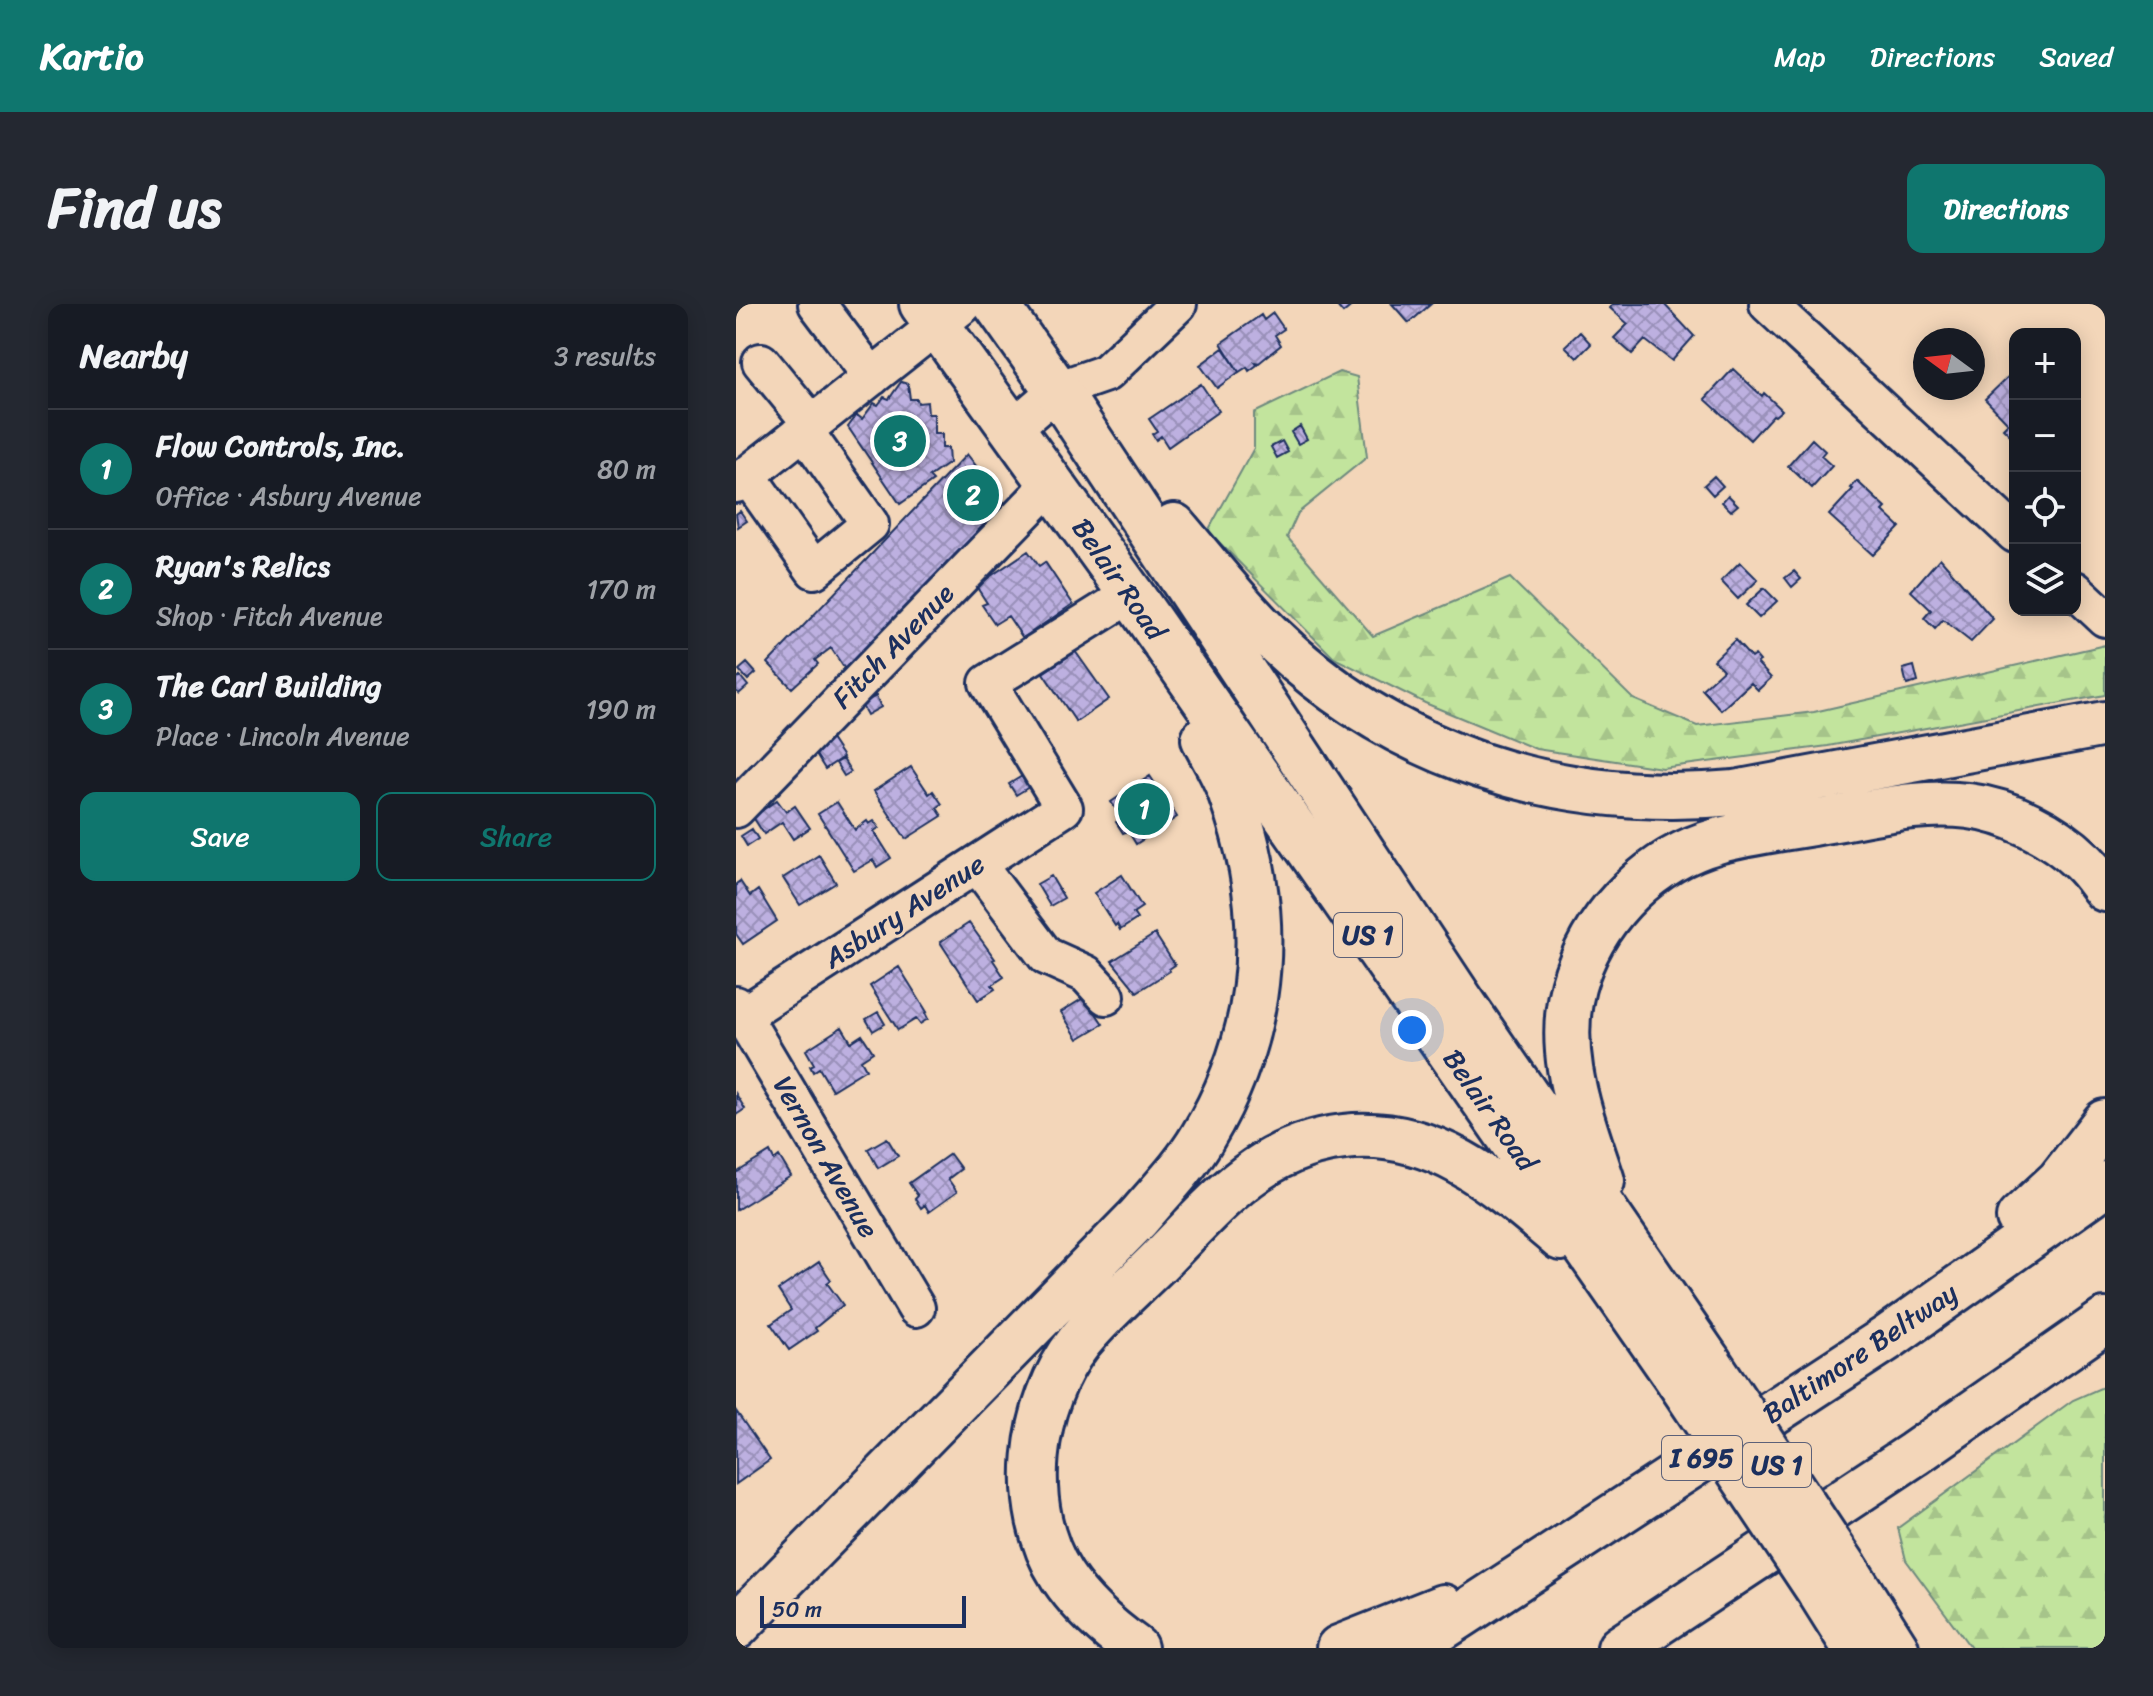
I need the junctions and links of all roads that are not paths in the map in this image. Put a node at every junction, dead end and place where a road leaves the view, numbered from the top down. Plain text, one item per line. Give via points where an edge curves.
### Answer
1 (817, 304) edge
2 (996, 304) edge
3 (1178, 304) edge
4 (1768, 304) edge
5 (941, 311) edge
6 (761, 362) dead end
7 (872, 377) junction
8 (1057, 390) junction
9 (808, 427) junction
10 (1012, 429) junction
11 (742, 479) edge
12 (1051, 484) junction
13 (2009, 528) edge
14 (1131, 594) junction
15 (2081, 596) edge
16 (2105, 618) edge
17 (2105, 724) edge
18 (736, 809) edge
19 (977, 864) junction
20 (2105, 889) edge
21 (1106, 996) dead end
22 (740, 1010) edge
23 (2105, 1122) edge
24 (2105, 1184) edge
25 (1620, 1232) junction
26 (1606, 1276) junction
27 (916, 1308) dead end
28 (2105, 1321) edge
29 (1889, 1337) junction
30 (2105, 1359) edge
31 (1693, 1371) junction
32 (1914, 1454) junction
33 (1516, 1579) junction
34 (1832, 1579) junction
35 (736, 1627) edge
36 (1135, 1648) edge
37 (1339, 1648) edge
38 (1411, 1648) edge
39 (1620, 1648) edge
40 (1855, 1648) edge
41 (1896, 1648) edge

1 - 7 street
2 - 8 highway, Belair Road / US 1
3 - 8 street via 1106,373
4 - 13 street
5 - 7 street
5 - 10 highway, Belair Road / US 1
6 - 9 street
7 - 9 street
8 - 10 street
8 - 17 highway via 1266,632 1374,716 1475,765 1583,789 1682,797 1811,780
8 - 25 highway, Belair Road / US 1
9 - 11 street
9 - 11 street via 870,524 814,570
10 - 12 highway, Belair Road / US 1
12 - 14 highway, Belair Road / US 1
12 - 18 street, Fitch Avenue
14 - 19 street, Asbury Avenue via 988,683 1064,808
14 - 26 highway, Belair Road / US 1
14 - 35 highway via 1231,792 1249,853 1259,912 1260,964 1252,1013 1228,1087 1201,1140 1138,1218
15 - 16 street
19 - 21 street via 1046,956 1086,974
19 - 22 street, Asbury Avenue
20 - 25 highway via 2083,861 2052,837 1969,806 1910,806 1716,842 1671,860 1610,912 1576,975 1569,1008 1571,1084
22 - 27 street, Vernon Avenue
23 - 29 highway via 2059,1181
24 - 29 highway, Baltimore Beltway / I 695
25 - 31 highway, Belair Road / US 1
26 - 31 highway, Belair Road / US 1
26 - 36 highway via 1492,1181 1429,1147 1356,1136 1319,1141 1253,1170 1079,1342 1055,1381 1043,1415 1034,1480 1038,1511 1060,1574 1113,1633
28 - 32 highway
29 - 33 highway, Baltimore Beltway / I 695
30 - 32 highway
31 - 34 highway, Belair Road / US 1, bridge
32 - 39 highway
33 - 37 highway
33 - 38 highway, Baltimore Beltway / I 695
34 - 40 highway, Belair Road / US 1
34 - 41 highway, Belair Road / US 1

